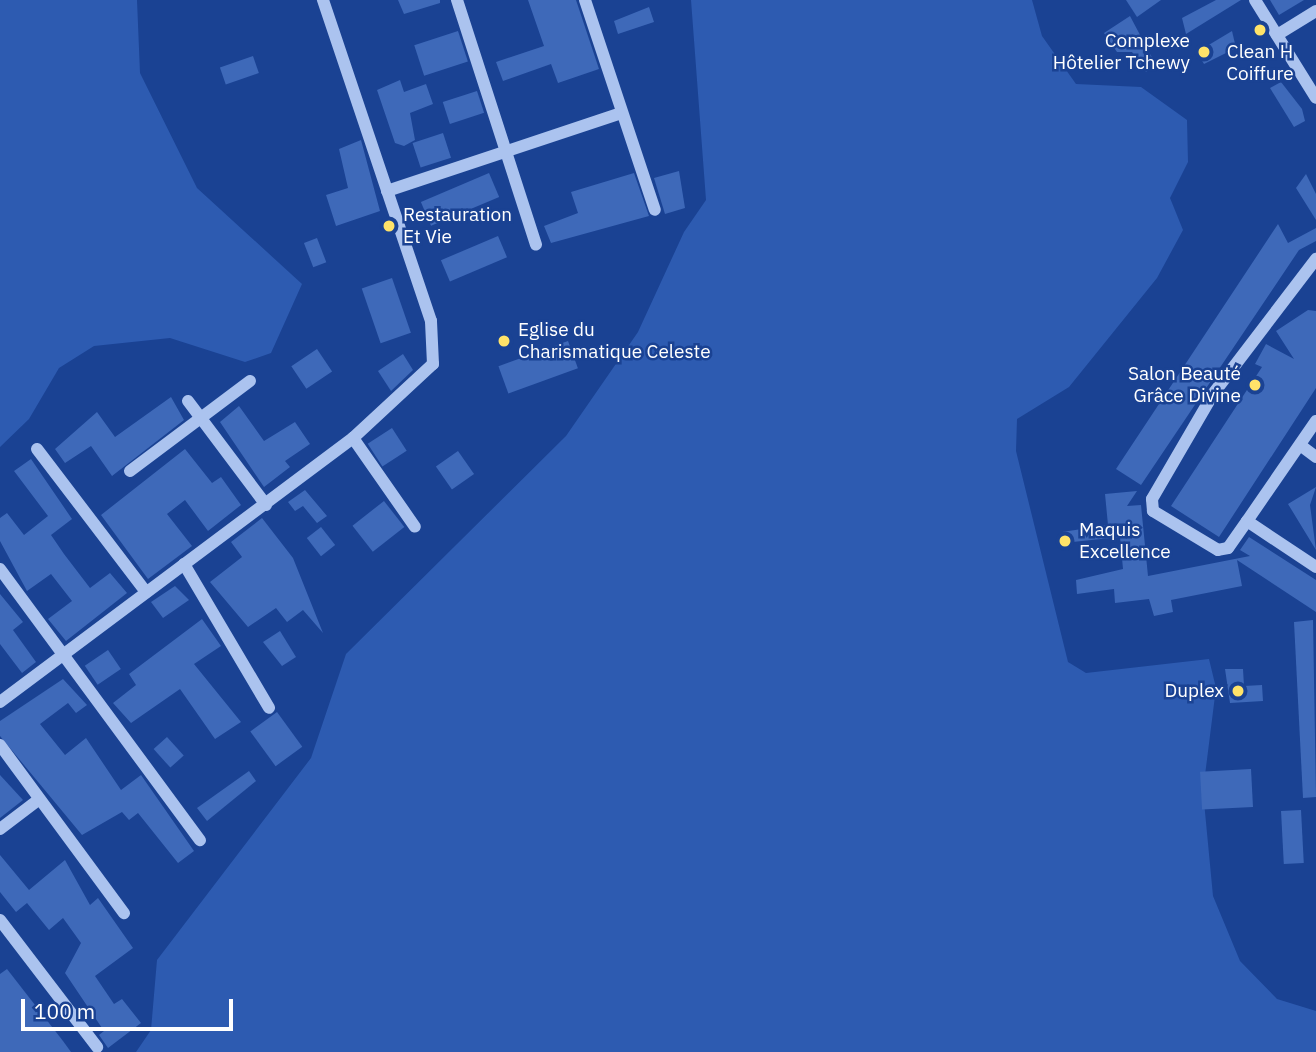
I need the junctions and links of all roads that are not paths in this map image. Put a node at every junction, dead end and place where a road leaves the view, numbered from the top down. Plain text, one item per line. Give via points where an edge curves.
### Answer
1 (323, 0) edge
2 (457, 0) edge
3 (585, 0) edge
4 (1255, 0) edge
5 (1316, 11) edge
6 (1278, 35) junction
7 (1316, 97) edge
8 (621, 113) junction
9 (506, 151) junction
10 (387, 191) junction
11 (655, 210) dead end
12 (536, 245) dead end
13 (1316, 259) edge
14 (250, 381) dead end
15 (188, 401) dead end
16 (201, 418) junction
17 (1316, 421) edge
18 (353, 438) junction
19 (1300, 444) junction
20 (37, 449) dead end
21 (1316, 457) edge
22 (130, 471) dead end
23 (266, 505) junction
24 (1247, 521) junction
25 (415, 527) dead end
26 (184, 564) junction
27 (1316, 567) edge
28 (0, 569) edge
29 (146, 592) junction
30 (63, 656) junction
31 (0, 702) edge
32 (269, 708) dead end
33 (0, 745) edge
34 (38, 800) junction
35 (0, 829) edge
36 (200, 839) dead end
37 (124, 913) dead end
38 (0, 920) edge
39 (97, 1047) dead end

1 - 10 street
2 - 9 street
3 - 8 street
4 - 6 street
5 - 6 street
6 - 7 street
8 - 9 street
8 - 11 street
9 - 10 street
9 - 12 street
10 - 18 street via 437,345 423,379
13 - 24 street via 1213,394 1152,499 1153,511 1217,550 1228,548
14 - 16 street
15 - 16 street
16 - 22 street
16 - 23 street
17 - 19 street
18 - 23 street
18 - 25 street
19 - 21 street
19 - 24 street
20 - 29 street
23 - 26 street
24 - 27 street
26 - 29 street
26 - 32 street
28 - 30 street
29 - 30 street
30 - 31 street
30 - 36 street
33 - 34 street
34 - 35 street
34 - 37 street
38 - 39 street

